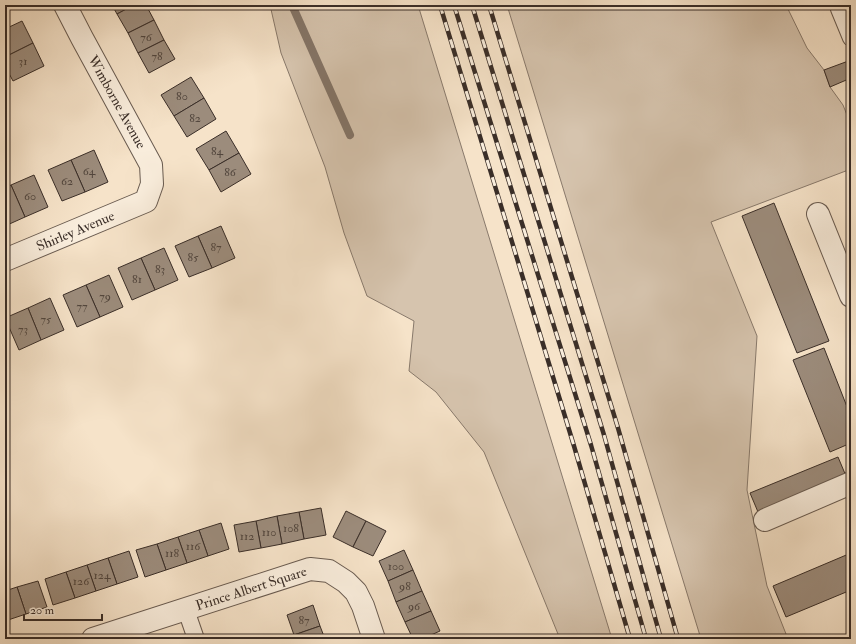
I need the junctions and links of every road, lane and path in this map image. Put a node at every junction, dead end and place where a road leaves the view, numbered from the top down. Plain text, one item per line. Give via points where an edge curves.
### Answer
1 (65, 5) edge
2 (841, 5) edge
3 (851, 38) edge
4 (146, 201) joint
5 (818, 214) dead end
6 (5, 260) edge
7 (849, 287) edge
8 (851, 484) edge
9 (765, 520) dead end
10 (186, 610) junction
11 (93, 639) edge
12 (196, 639) edge
13 (374, 639) edge

1 - 4 street, Wimborne Avenue via 152,165 152,184
2 - 3 lane via 839,9
4 - 6 street, Shirley Avenue
5 - 7 street
8 - 9 street
10 - 11 street, Prince Albert Square
10 - 12 lane
10 - 13 street, Prince Albert Square via 310,569 329,571 356,592

